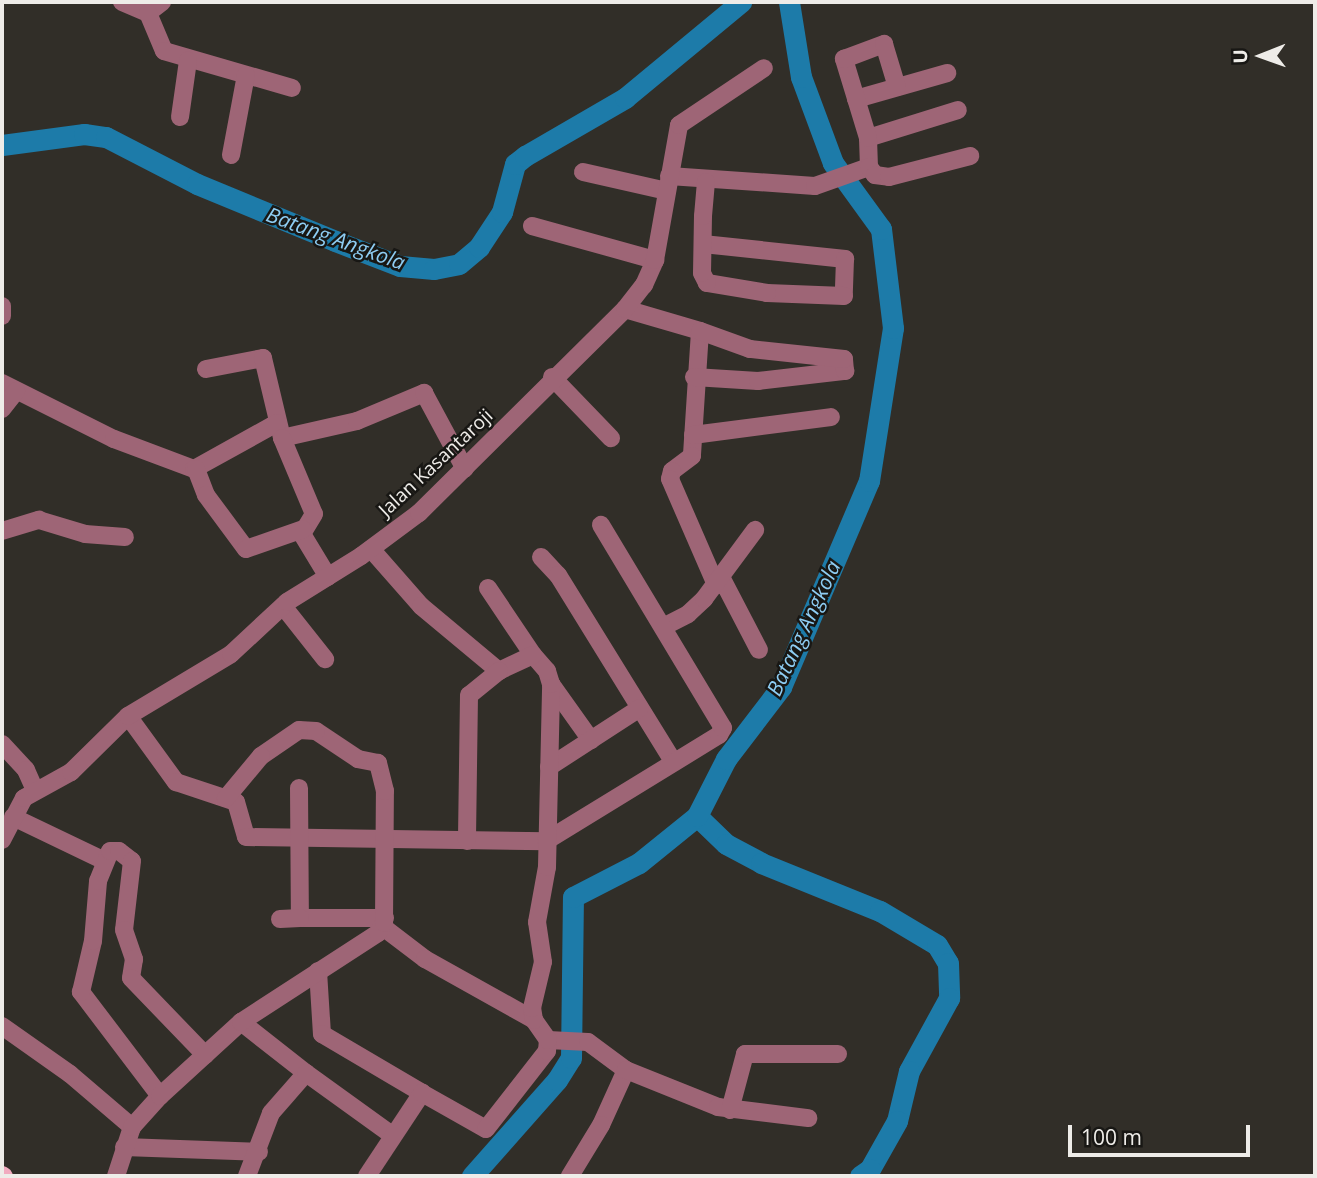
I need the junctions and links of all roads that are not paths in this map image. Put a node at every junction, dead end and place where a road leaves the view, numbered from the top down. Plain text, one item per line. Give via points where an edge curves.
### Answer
1 (122, 2) edge
2 (162, 2) edge
3 (148, 13) junction
4 (188, 61) junction
5 (764, 68) dead end
6 (947, 73) dead end
7 (246, 75) junction
8 (897, 87) junction
9 (292, 88) dead end
10 (856, 99) junction
11 (958, 110) dead end
12 (180, 117) dead end
13 (868, 138) junction
14 (231, 155) dead end
15 (970, 156) dead end
16 (864, 168) junction
17 (583, 172) dead end
18 (706, 182) junction
19 (668, 184) junction
20 (532, 226) dead end
21 (703, 244) junction
22 (655, 260) junction
23 (2, 306) edge
24 (625, 309) junction
25 (2, 316) edge
26 (700, 331) junction
27 (206, 369) dead end
28 (552, 377) junction
29 (694, 377) junction
30 (9, 387) edge
31 (2, 409) edge
32 (831, 417) dead end
33 (279, 431) junction
34 (693, 435) junction
35 (611, 438) dead end
36 (465, 469) junction
37 (195, 470) junction
38 (601, 525) dead end
39 (303, 529) junction
40 (755, 530) dead end
41 (2, 531) edge
42 (125, 537) dead end
43 (371, 549) junction
44 (541, 557) dead end
45 (328, 577) junction
46 (719, 581) junction
47 (488, 588) dead end
48 (283, 606) junction
49 (663, 627) junction
50 (759, 650) dead end
51 (533, 656) junction
52 (325, 659) dead end
53 (499, 671) junction
54 (551, 684) junction
55 (640, 708) junction
56 (128, 716) junction
57 (591, 740) junction
58 (2, 744) edge
59 (673, 761) junction
60 (549, 767) junction
61 (299, 788) dead end
62 (35, 790) junction
63 (226, 797) junction
64 (13, 817) junction
65 (301, 838) junction
66 (386, 839) junction
67 (2, 840) edge
68 (467, 841) junction
69 (546, 841) junction
70 (105, 861) junction
71 (300, 918) junction
72 (280, 919) dead end
73 (384, 922) junction
74 (318, 971) junction
75 (534, 1020) junction
76 (241, 1022) junction
77 (2, 1026) edge
78 (555, 1040) junction
79 (838, 1054) dead end
80 (205, 1055) junction
81 (626, 1070) junction
82 (306, 1073) junction
83 (422, 1093) junction
84 (160, 1096) junction
85 (730, 1110) junction
86 (808, 1118) dead end
87 (131, 1127) junction
88 (393, 1135) junction
89 (124, 1147) junction
90 (259, 1152) junction
91 (116, 1176) edge
92 (247, 1176) edge
93 (367, 1176) edge
94 (570, 1176) edge

1 - 3 street
2 - 3 street
3 - 4 street via 164,51
4 - 7 street
4 - 12 street
5 - 19 street, Jalan Kasantaroji via 680,123
6 - 8 street
7 - 9 street
7 - 14 street
8 - 10 street
8 - 10 street via 885,46 880,44 844,59
10 - 13 street
11 - 13 street
13 - 16 street
15 - 16 street via 889,177
16 - 18 street via 815,186
17 - 19 street
18 - 19 street
18 - 21 street
19 - 22 street, Jalan Kasantaroji
20 - 22 street
21 - 21 street via 845,259 844,296 714,287 704,279
22 - 24 street, Jalan Kasantaroji via 644,285
23 - 25 street
24 - 26 street
24 - 28 street, Jalan Kasantaroji
26 - 29 street
26 - 29 street via 750,349 844,359 845,371 758,381
27 - 33 street via 263,358
28 - 35 street
28 - 36 street, Jalan Kasantaroji
29 - 34 street
30 - 31 street
30 - 37 street via 114,439
32 - 34 street
33 - 36 street via 367,418 422,392
33 - 37 street
33 - 39 street via 314,514 312,523
34 - 46 street via 690,459 672,471 670,479
36 - 43 street, Jalan Kasantaroji
37 - 39 street via 206,495 246,549
38 - 49 street
39 - 45 street
40 - 46 street
41 - 42 street via 39,520 85,534
43 - 45 street, Jalan Kasantaroji
43 - 53 street via 421,606
44 - 55 street via 558,575
45 - 48 street, Jalan Kasantaroji
46 - 49 street via 688,614
46 - 50 street
47 - 51 street
48 - 52 street
48 - 56 street, Jalan Kasantaroji via 232,654
49 - 59 street via 723,726 719,735
51 - 53 street
51 - 54 street via 547,671
53 - 68 street via 478,685 468,701
54 - 57 street
54 - 60 street
55 - 57 street
55 - 59 street
56 - 62 street, Jalan Kasantaroji via 71,772
56 - 63 street via 176,782
57 - 60 street
58 - 62 street via 26,770
59 - 69 street
60 - 69 street
61 - 65 street
62 - 64 street, Jalan Kasantaroji
63 - 65 street via 238,804 244,836
63 - 66 street via 276,743 299,730 316,731 358,759 374,761 380,767
64 - 67 street, Jalan Kasantaroji
64 - 70 street
65 - 66 street
65 - 71 street
66 - 68 street
66 - 73 street
68 - 69 street
69 - 75 street via 546,878 537,922 543,962 533,1001
70 - 80 street via 112,850 132,861 124,930 134,959 131,978
70 - 84 street via 81,992
71 - 72 street
71 - 73 street
73 - 74 street
73 - 75 street via 425,959
74 - 76 street
74 - 83 street via 322,1034
75 - 78 street
76 - 80 street
76 - 82 street
77 - 87 street via 70,1074
78 - 81 street via 585,1041
78 - 83 street via 485,1129
79 - 85 street via 745,1054
80 - 84 street
81 - 85 street
81 - 94 street via 601,1125
82 - 88 street
82 - 90 street via 271,1113
83 - 88 street
84 - 87 street
85 - 86 street
87 - 89 street
88 - 93 street
89 - 90 street
89 - 91 street
90 - 92 street

